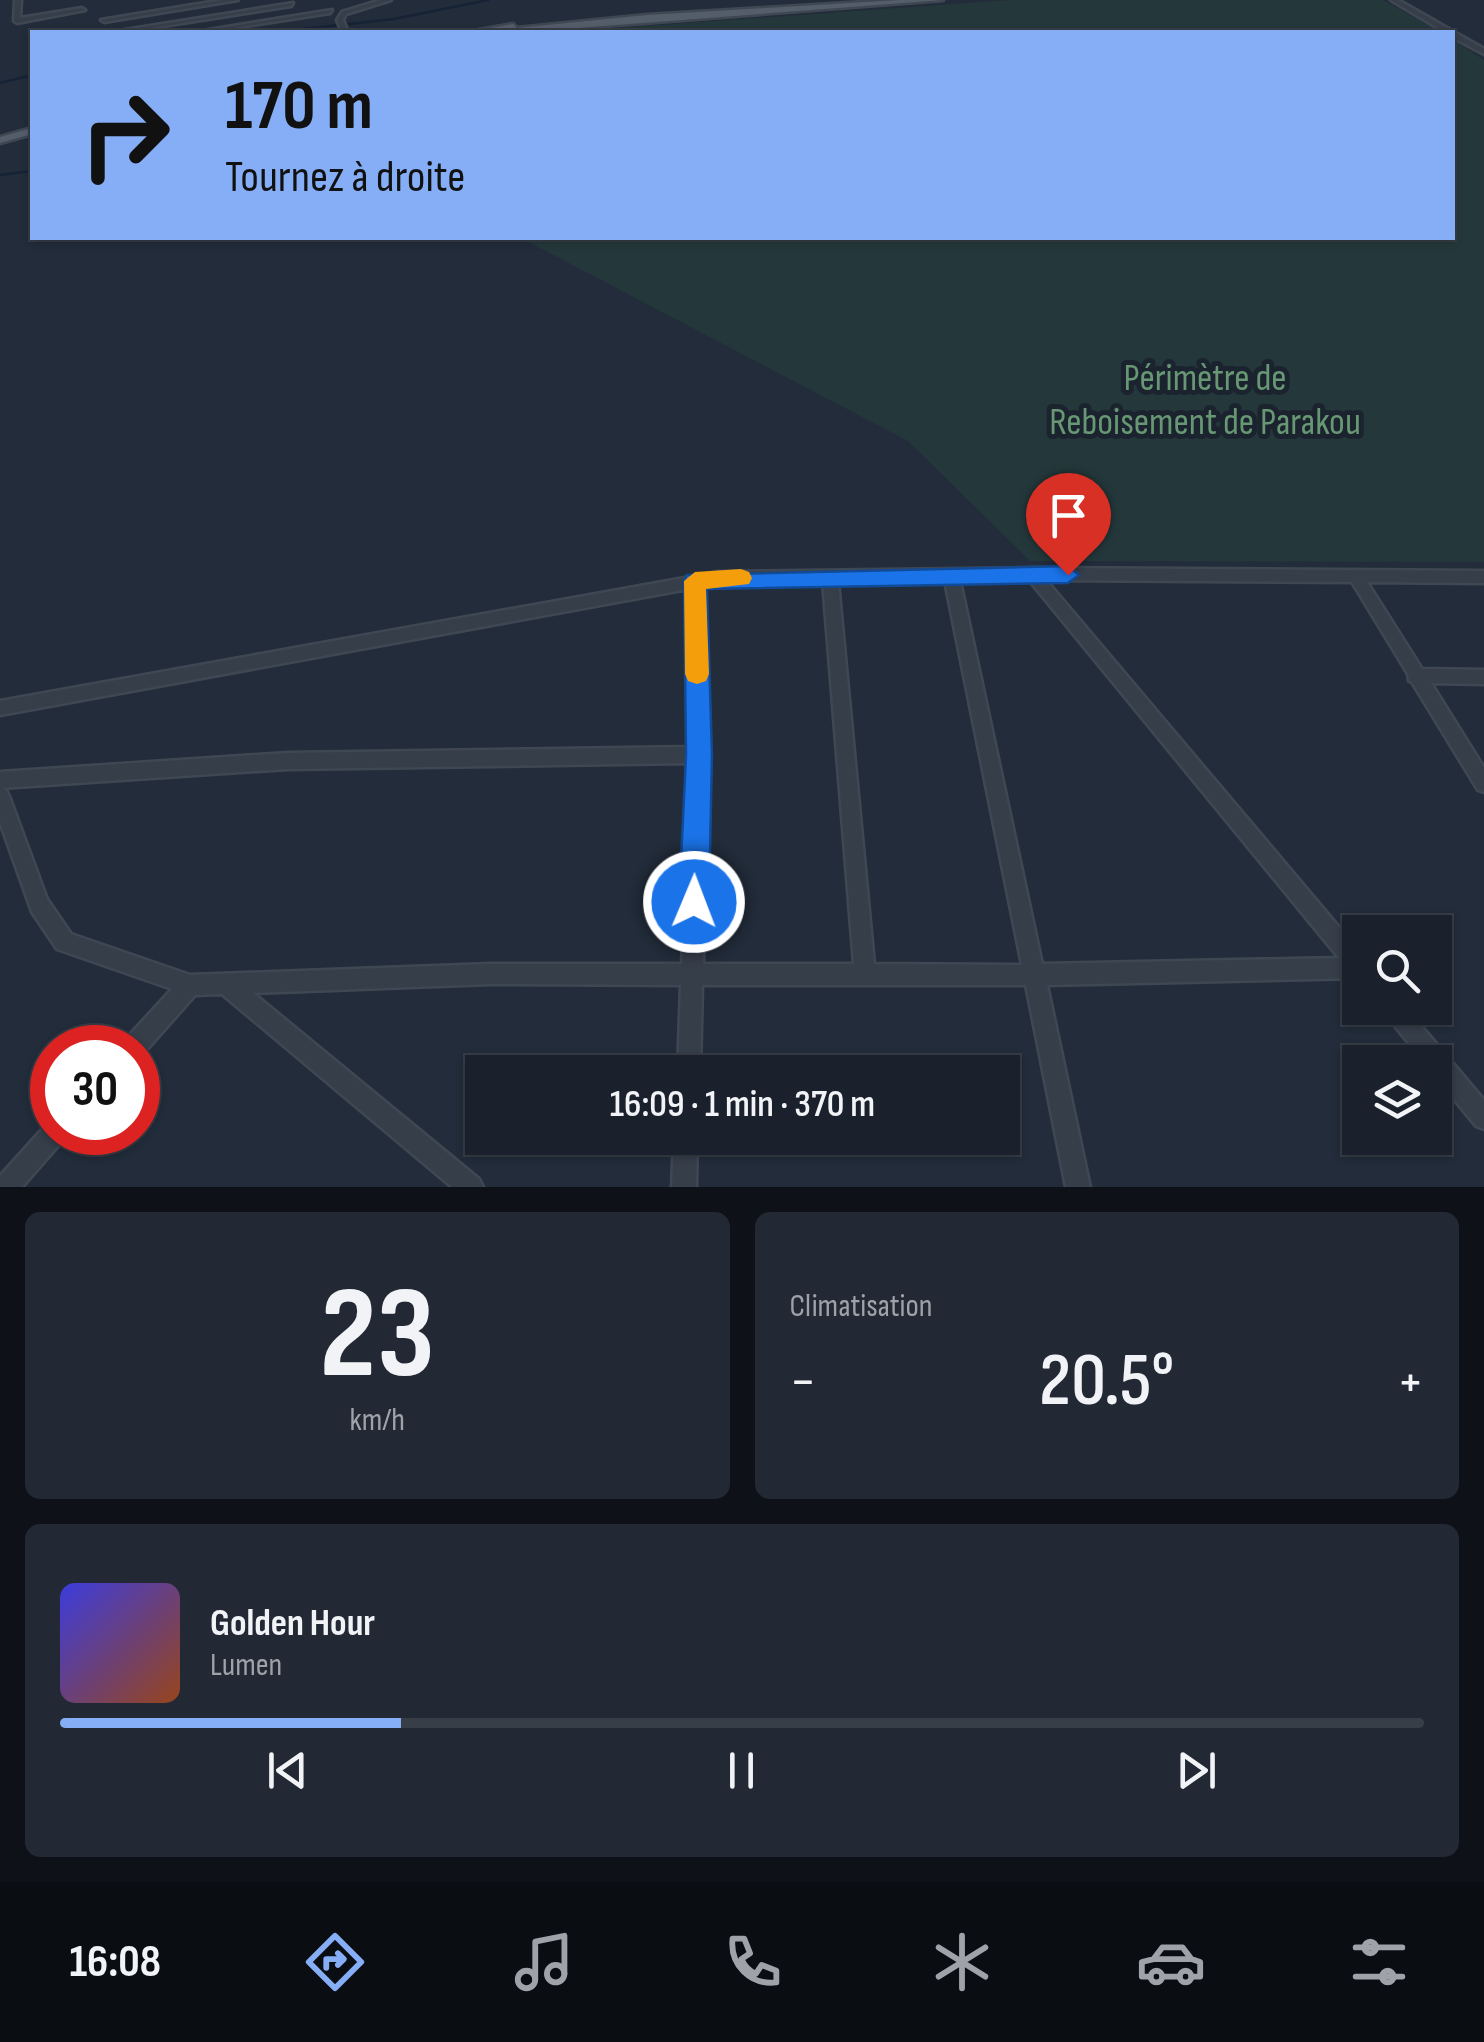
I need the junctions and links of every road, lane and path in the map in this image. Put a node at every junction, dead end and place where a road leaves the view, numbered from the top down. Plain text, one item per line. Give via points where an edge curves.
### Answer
1 (18, 0) edge
2 (81, 0) edge
3 (235, 0) edge
4 (388, 0) edge
5 (879, 0) edge
6 (939, 0) edge
7 (1394, 0) edge
8 (291, 4) dead end
9 (82, 10) junction
10 (330, 11) dead end
11 (104, 20) junction
12 (121, 30) edge
13 (136, 30) edge
14 (211, 30) edge
15 (345, 30) edge
16 (491, 30) edge
17 (524, 30) edge
18 (1446, 30) edge
19 (1455, 35) edge
20 (1484, 42) edge
21 (1471, 44) junction
22 (1484, 52) edge
23 (30, 130) edge
24 (0, 137) edge
25 (1033, 574) junction
26 (952, 577) junction
27 (1484, 577) edge
28 (830, 578) junction
29 (1357, 578) junction
30 (695, 581) junction
31 (1415, 676) junction
32 (1484, 677) edge
33 (0, 708) edge
34 (699, 755) junction
35 (0, 780) edge
36 (1484, 784) edge
37 (0, 796) edge
38 (1342, 946) edge
39 (1342, 968) edge
40 (693, 973) junction
41 (865, 973) junction
42 (1031, 975) junction
43 (190, 985) junction
44 (228, 986) junction
45 (154, 1025) edge
46 (1407, 1025) edge
47 (690, 1055) edge
48 (1484, 1118) edge
49 (35, 1155) edge
50 (685, 1155) edge
51 (6, 1187) edge
52 (471, 1187) edge
53 (684, 1187) edge
54 (1078, 1187) edge

1 - 9 street via 17,20
2 - 9 street
3 - 11 street
4 - 15 street via 344,13
5 - 16 main road
6 - 17 main road
7 - 18 street
8 - 13 street
9 - 11 street
10 - 14 street
11 - 12 street
19 - 21 street
20 - 21 street
21 - 22 street
23 - 24 main road
25 - 26 street
25 - 29 street
25 - 38 street
26 - 28 street
26 - 42 street
27 - 29 street
28 - 30 street
28 - 41 street
29 - 31 street
30 - 33 street
30 - 34 street
31 - 32 street
31 - 36 street
34 - 35 street via 288,761
34 - 40 street
37 - 43 street via 39,904 64,942
39 - 42 street
40 - 41 street
40 - 44 street
40 - 47 street
41 - 42 street
42 - 54 street
43 - 44 street
43 - 45 street
44 - 52 street
46 - 48 street
49 - 51 street
50 - 53 street

